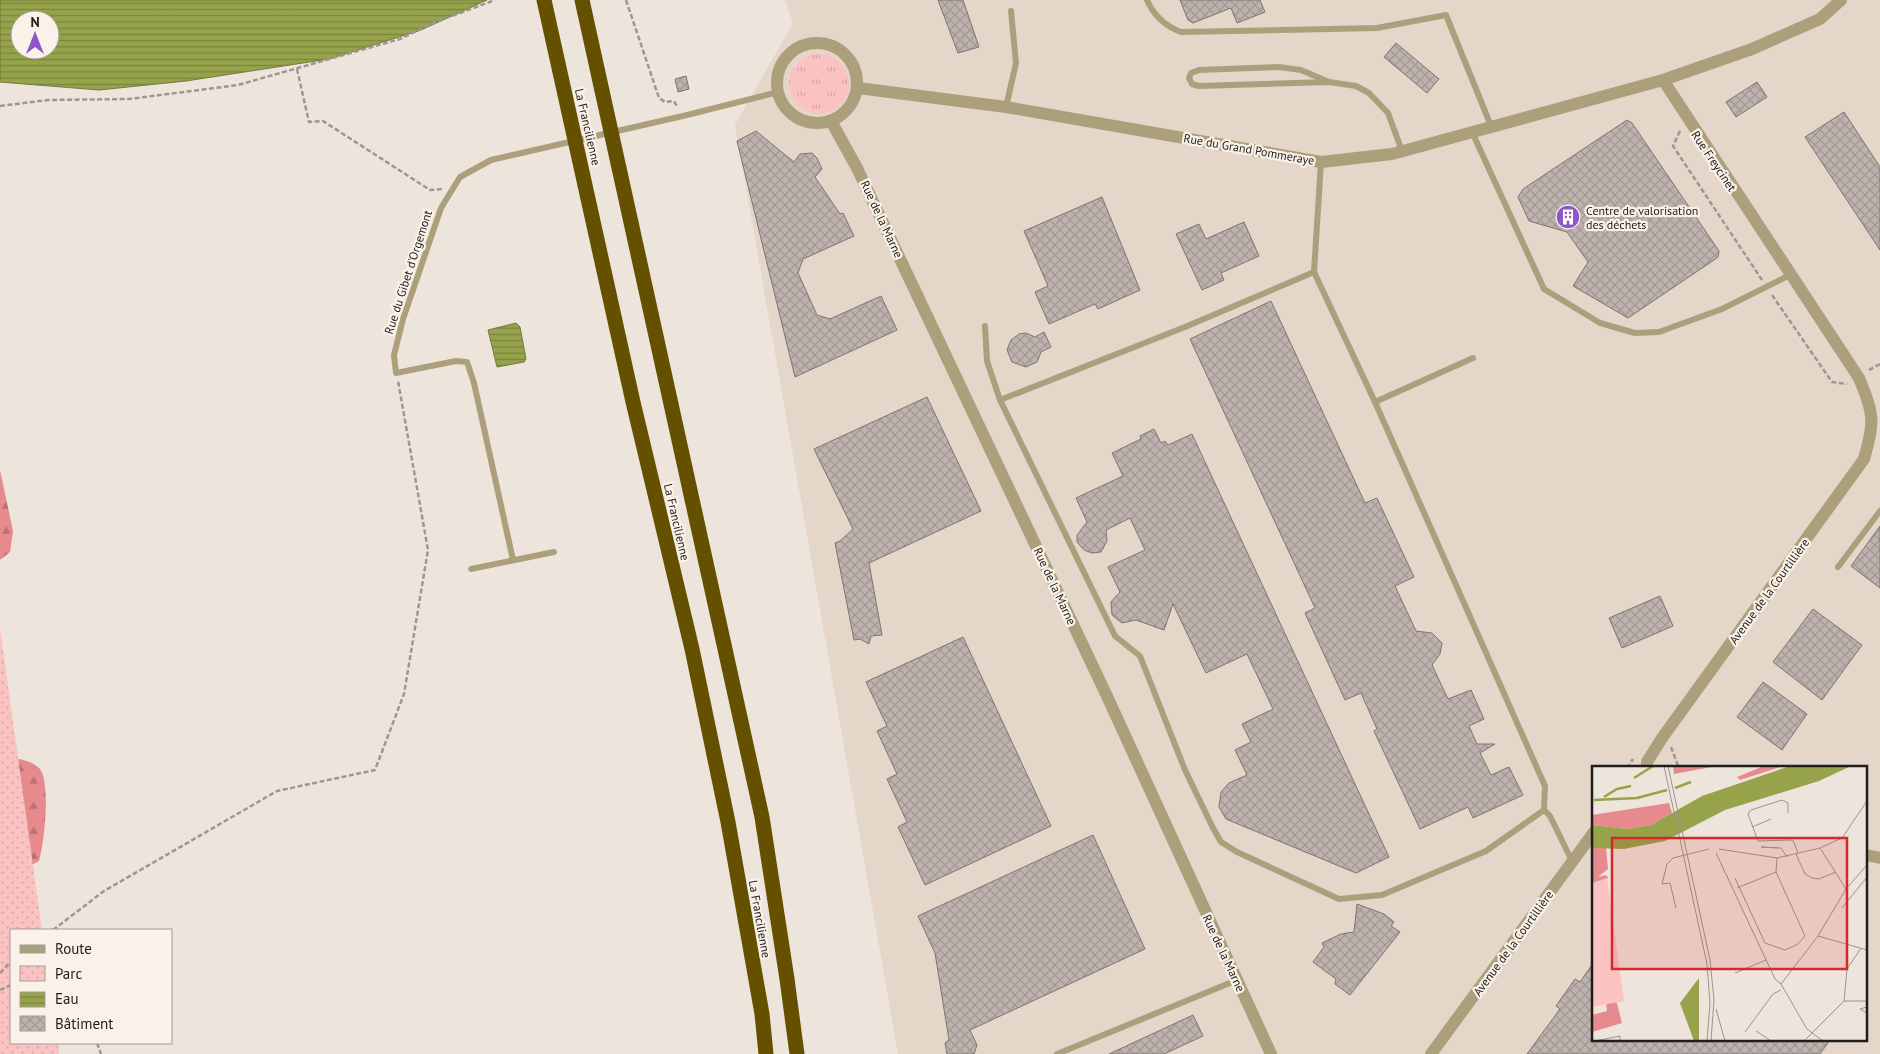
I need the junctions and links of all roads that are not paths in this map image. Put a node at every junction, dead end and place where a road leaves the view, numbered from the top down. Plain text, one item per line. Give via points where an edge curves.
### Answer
1 (544, 0) edge
2 (582, 0) edge
3 (1147, 0) edge
4 (1841, 0) edge
5 (1011, 11) dead end
6 (1663, 80) junction
7 (1330, 82) junction
8 (858, 88) junction
9 (778, 92) junction
10 (1006, 107) junction
11 (831, 121) junction
12 (1491, 126) junction
13 (1472, 132) junction
14 (1402, 152) junction
15 (1321, 162) junction
16 (1314, 272) junction
17 (1790, 276) junction
18 (984, 326) dead end
19 (1473, 358) dead end
20 (1000, 400) junction
21 (1375, 402) junction
22 (1876, 406) edge
23 (1880, 510) edge
24 (554, 552) dead end
25 (513, 560) junction
26 (1838, 567) dead end
27 (471, 569) dead end
28 (1647, 766) edge
29 (1544, 810) junction
30 (1592, 835) edge
31 (1572, 861) junction
32 (1236, 980) junction
33 (766, 1054) edge
34 (797, 1054) edge
35 (1057, 1054) edge
36 (1271, 1054) edge
37 (1431, 1054) edge

1 - 33 highway, La Francilienne via 692,649 726,813 762,1014
2 - 34 highway, La Francilienne via 762,817
3 - 12 lane via 1158,18 1169,28 1181,32 1377,28 1446,15
4 - 6 street via 1820,19 1752,49
5 - 10 lane via 1016,63
6 - 12 street, Rue du Grand Pommeraye
6 - 17 street, Rue Freycinet
7 - 7 lane via 1199,86 1192,84 1189,78 1191,73 1199,70 1279,67 1301,70
7 - 14 lane via 1356,86 1370,93 1388,113
8 - 9 street via 854,68 842,51 816,43 790,53 777,78
8 - 10 street, Rue du Grand Pommeraye
8 - 11 street via 849,108
9 - 11 street via 782,104 804,121 817,124
9 - 25 lane, Rue du Gibet d'Orgemont via 491,160 460,177 453,188 442,208 403,319 394,355 396,373 456,361 467,362
10 - 15 street, Rue du Grand Pommeraye
11 - 32 street, Rue de la Marne via 857,168 1093,667
12 - 13 street, Rue du Grand Pommeraye
13 - 14 street, Rue du Grand Pommeraye
13 - 17 lane via 1544,289 1600,323 1634,333 1659,332 1722,309
14 - 15 street, Rue du Grand Pommeraye
15 - 16 lane
16 - 20 lane
16 - 21 lane
17 - 22 street, Rue Freycinet via 1854,381
18 - 20 lane via 987,361
19 - 21 lane
20 - 29 lane via 1115,636 1140,656 1185,770 1221,842 1339,899 1382,895 1486,851
21 - 29 lane via 1532,751 1545,786
22 - 28 street, Avenue de la Courtillière via 1864,459 1662,738
23 - 26 lane
24 - 25 lane
25 - 27 lane
29 - 31 lane
30 - 31 street, Avenue de la Courtillière
31 - 37 street, Avenue de la Courtillière
32 - 35 lane
32 - 36 street, Rue de la Marne

